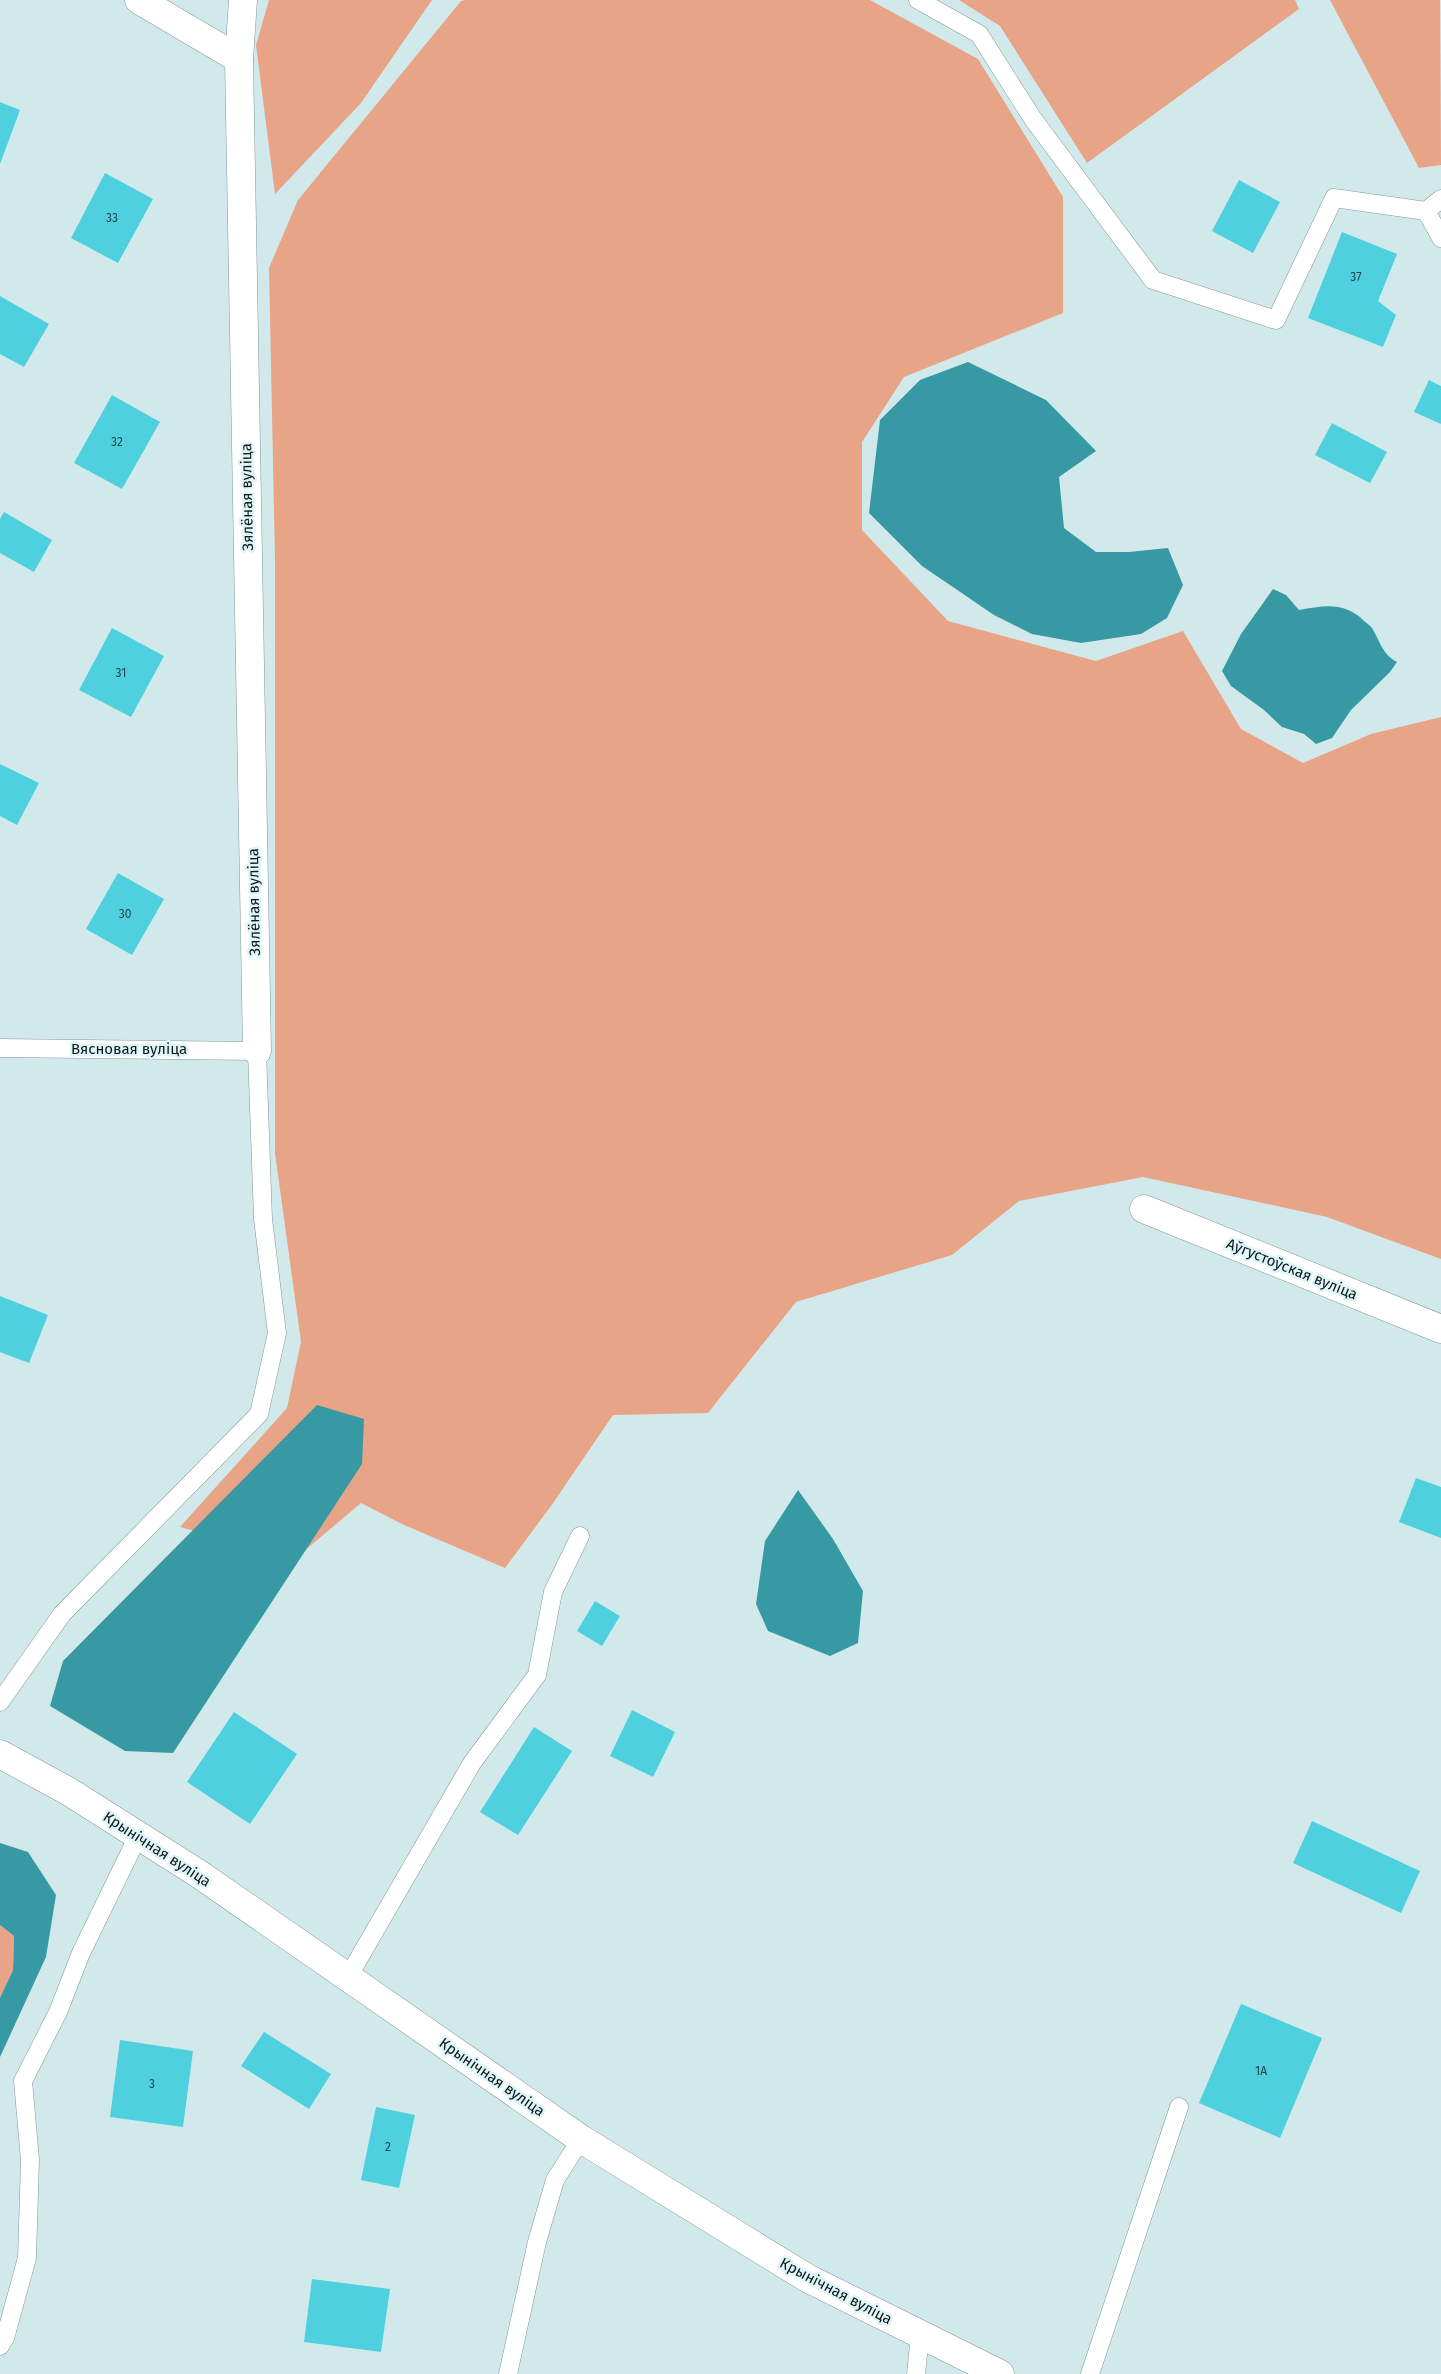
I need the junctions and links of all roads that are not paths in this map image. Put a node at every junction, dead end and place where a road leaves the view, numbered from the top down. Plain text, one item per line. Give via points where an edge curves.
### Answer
1 (139, 0) edge
2 (243, 0) edge
3 (918, 0) edge
4 (239, 58) junction
5 (1441, 199) edge
6 (1426, 211) junction
7 (1441, 238) edge
8 (0, 1048) edge
9 (257, 1051) junction
10 (1144, 1209) dead end
11 (1441, 1329) edge
12 (580, 1536) dead end
13 (0, 1702) edge
14 (0, 1754) edge
15 (138, 1836) junction
16 (348, 1977) junction
17 (1179, 2107) dead end
18 (582, 2139) junction
19 (920, 2335) junction
20 (0, 2346) edge
21 (508, 2374) edge
22 (916, 2374) edge
23 (1000, 2374) edge
24 (1090, 2374) edge

1 - 4 street
2 - 4 street, Зялёная вуліца
3 - 6 lane via 979,34 1033,119 1153,280 1276,320 1334,198
4 - 9 street, Зялёная вуліца
5 - 6 lane
6 - 7 lane
8 - 9 lane, Вясновая вуліца
9 - 13 lane via 263,1220 277,1333 259,1414 62,1614
10 - 11 street, Аўгустоўская вуліца
12 - 16 lane via 553,1592 537,1675 472,1763
14 - 15 street, Крынічная вуліца via 68,1791
15 - 16 street, Крынічная вуліца
15 - 20 lane via 23,2081 30,2160 27,2258
16 - 18 street, Крынічная вуліца
17 - 24 lane
18 - 19 street, Крынічная вуліца via 807,2278
18 - 21 lane via 555,2180 537,2242
19 - 22 lane
19 - 23 street, Крынічная вуліца

